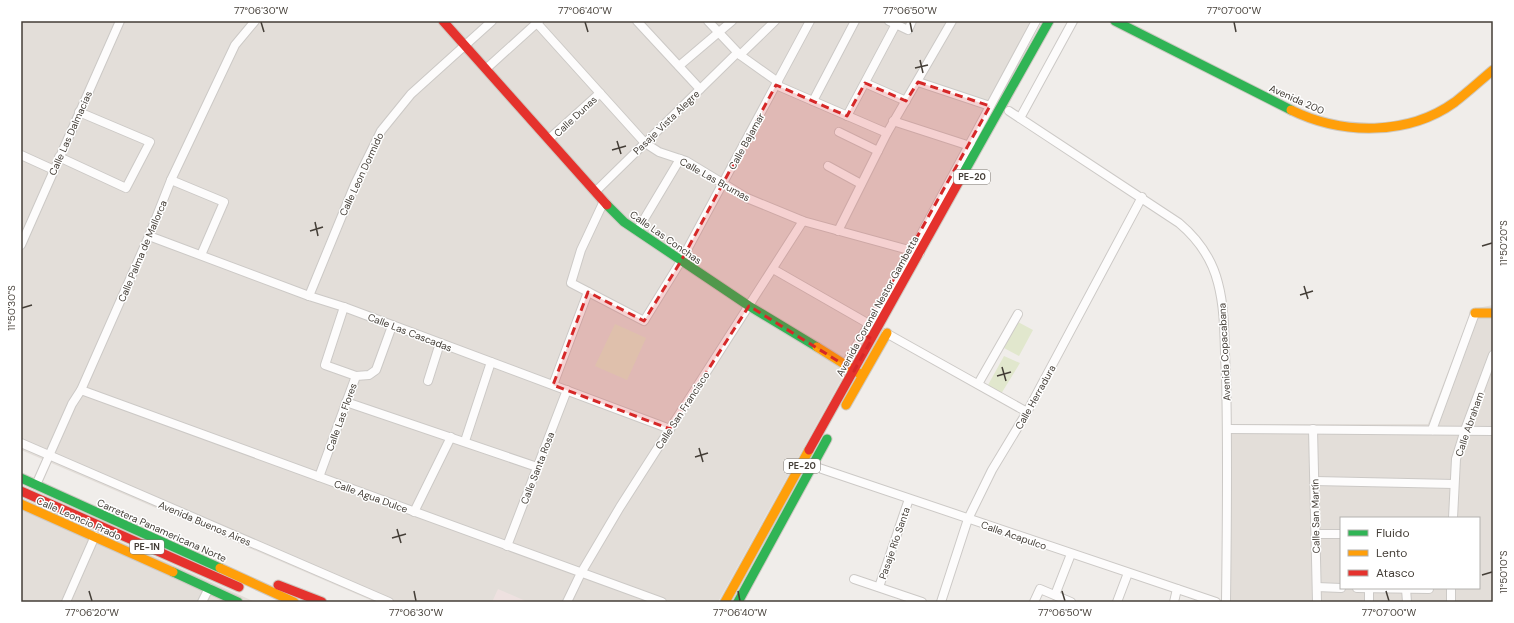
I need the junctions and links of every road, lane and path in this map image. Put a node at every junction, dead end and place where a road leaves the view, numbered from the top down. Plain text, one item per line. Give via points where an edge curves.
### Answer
1 (120, 21) edge
2 (255, 21) edge
3 (443, 21) edge
4 (492, 21) edge
5 (637, 21) edge
6 (708, 21) edge
7 (732, 21) edge
8 (775, 21) edge
9 (810, 21) edge
10 (855, 21) edge
11 (912, 21) edge
12 (952, 21) edge
13 (1036, 21) edge
14 (1048, 21) edge
15 (1059, 21) edge
16 (1073, 21) edge
17 (1115, 21) edge
18 (537, 22) edge
19 (893, 23) edge
20 (720, 33) junction
21 (465, 46) junction
22 (738, 54) junction
23 (679, 66) junction
24 (486, 68) junction
25 (1493, 70) edge
26 (918, 82) junction
27 (777, 83) junction
28 (865, 83) junction
29 (700, 89) junction
30 (600, 93) junction
31 (813, 101) junction
32 (906, 101) junction
33 (990, 106) junction
34 (1009, 111) junction
35 (80, 112) junction
36 (847, 116) junction
37 (1020, 118) junction
38 (893, 121) junction
39 (839, 132) dead end
40 (887, 133) junction
41 (549, 140) junction
42 (645, 143) junction
43 (978, 149) junction
44 (878, 151) junction
45 (21, 155) edge
46 (59, 157) junction
47 (680, 159) junction
48 (828, 166) dead end
49 (54, 170) junction
50 (171, 180) junction
51 (722, 184) junction
52 (861, 184) junction
53 (595, 192) junction
54 (1142, 197) junction
55 (604, 201) junction
56 (804, 221) junction
57 (637, 231) junction
58 (838, 231) junction
59 (149, 236) junction
60 (21, 245) edge
61 (916, 252) junction
62 (201, 256) junction
63 (681, 261) junction
64 (773, 269) junction
65 (588, 292) junction
66 (310, 296) junction
67 (344, 306) junction
68 (749, 306) junction
69 (1475, 313) joint
70 (875, 314) junction
71 (1018, 314) dead end
72 (1493, 314) edge
73 (883, 319) junction
74 (869, 324) junction
75 (392, 326) junction
76 (888, 330) joint
77 (863, 334) junction
78 (872, 339) junction
79 (440, 343) junction
80 (1493, 355) edge
81 (491, 362) junction
82 (845, 366) junction
83 (854, 371) junction
84 (356, 376) junction
85 (862, 376) junction
86 (428, 381) dead end
87 (978, 384) junction
88 (553, 385) junction
89 (81, 390) junction
90 (567, 390) junction
91 (346, 402) junction
92 (843, 410) dead end
93 (1027, 412) junction
94 (670, 428) junction
95 (1227, 429) junction
96 (1313, 429) junction
97 (1432, 430) junction
98 (1465, 430) junction
99 (832, 431) dead end
100 (1493, 431) edge
101 (451, 437) junction
102 (464, 442) junction
103 (21, 443) edge
104 (49, 456) junction
105 (813, 466) junction
106 (537, 467) junction
107 (21, 478) edge
108 (319, 478) junction
109 (1314, 482) junction
110 (1454, 484) junction
111 (36, 485) junction
112 (21, 491) edge
113 (909, 499) junction
114 (21, 504) edge
115 (414, 512) junction
116 (1453, 517) edge
117 (968, 519) junction
118 (1316, 534) junction
119 (1340, 534) edge
120 (94, 536) junction
121 (507, 546) junction
122 (1070, 554) junction
123 (221, 568) junction
124 (581, 572) junction
125 (1128, 573) junction
126 (854, 579) dead end
127 (879, 587) junction
128 (1317, 587) junction
129 (209, 588) junction
130 (1340, 588) edge
131 (1176, 589) junction
132 (1369, 589) edge
133 (1406, 589) edge
134 (1429, 589) dead end
135 (1451, 589) edge
136 (1055, 594) junction
137 (66, 602) edge
138 (202, 602) edge
139 (238, 602) edge
140 (273, 602) edge
141 (294, 602) edge
142 (322, 602) edge
143 (389, 602) edge
144 (567, 602) edge
145 (662, 602) edge
146 (725, 602) edge
147 (738, 602) edge
148 (922, 602) edge
149 (941, 602) edge
150 (1034, 602) edge
151 (1072, 602) edge
152 (1117, 602) edge
153 (1174, 602) edge
154 (1216, 602) edge
155 (1226, 602) edge
156 (1318, 602) edge
157 (1369, 602) edge
158 (1407, 602) edge
159 (1451, 602) edge

1 - 35 street, Calle Las Dalmacias
2 - 50 street, Calle Palma de Mallorca via 235,45
3 - 21 main road, Calle Las Conchas
4 - 21 street, Calle Leon Dormido
5 - 23 street
6 - 20 street
7 - 20 street
8 - 22 street, Pasaje Vista Alegre
9 - 27 street, Calle Bajamar
10 - 31 street
11 - 19 street via 908,30
12 - 26 street
13 - 33 street
14 - 43 main road, Avenida Coronel Nestor Gambetta / PE-20
15 - 34 main road, Avenida Coronel Nestor Gambetta / PE-20
16 - 37 street
17 - 25 main road, Avenida 200 via 1304,116 1342,127 1372,129 1414,122 1455,102
18 - 24 street
18 - 30 street, Calle Las Brumas
19 - 28 street
20 - 22 street
20 - 23 street
21 - 24 main road, Calle Las Conchas
21 - 66 street, Calle Leon Dormido via 411,94 381,131 355,184
22 - 27 street
22 - 29 street, Pasaje Vista Alegre
23 - 29 street
24 - 41 main road, Calle Las Conchas
26 - 32 street
26 - 33 street
27 - 31 street
27 - 51 street, Calle Bajamar
28 - 32 street
28 - 36 street
29 - 42 street, Pasaje Vista Alegre
30 - 41 street, Calle Dunas
30 - 42 street, Calle Las Brumas
31 - 36 street
32 - 38 street
33 - 43 street
34 - 37 street, Avenida Copacabana
34 - 43 main road, Avenida Coronel Nestor Gambetta / PE-20
35 - 46 street, Calle Las Dalmacias
35 - 46 street via 150,142 126,188
36 - 40 street
37 - 54 street, Avenida Copacabana
38 - 40 street
38 - 43 street
39 - 44 street
40 - 44 street
41 - 53 main road, Calle Las Conchas
42 - 47 street, Calle Las Brumas via 659,152
42 - 53 street, Pasaje Vista Alegre
43 - 61 main road, Avenida Coronel Nestor Gambetta / PE-20
44 - 52 street
45 - 49 street
46 - 49 street, Calle Las Dalmacias
47 - 51 street, Calle Las Brumas
47 - 57 street
48 - 52 street
49 - 60 street, Calle Las Dalmacias
50 - 59 street, Calle Palma de Mallorca
50 - 62 street via 224,202
51 - 56 street, Calle Las Brumas via 747,198
51 - 63 street, Calle Bajamar
52 - 58 street
53 - 55 main road, Calle Las Conchas
54 - 93 street, Calle Herradura
54 - 95 street, Avenida Copacabana via 1192,234 1203,249 1218,283 1224,321
55 - 57 main road, Calle Las Conchas via 624,222
55 - 65 street via 581,250 571,282
56 - 58 street, Calle Las Brumas
56 - 64 street, Calle San Francisco
57 - 63 main road, Calle Las Conchas
58 - 61 street, Calle Las Brumas
59 - 62 street, Calle Las Cascadas
59 - 89 street, Calle Palma de Mallorca
61 - 70 street
61 - 73 main road, Avenida Coronel Nestor Gambetta / PE-20
62 - 66 street, Calle Las Cascadas
63 - 65 street, Calle Bajamar via 644,321
63 - 68 main road, Calle Las Conchas
64 - 68 street, Calle San Francisco
64 - 74 street
65 - 88 street
66 - 67 street, Calle Las Cascadas
67 - 75 street, Calle Las Cascadas
67 - 84 street via 325,365
68 - 82 main road, Calle Las Conchas
68 - 94 street, Calle San Francisco
69 - 72 main road
69 - 97 street
70 - 73 street
70 - 74 street
71 - 87 street
73 - 78 main road, Avenida Coronel Nestor Gambetta / PE-20
74 - 77 street
75 - 79 street, Calle Las Cascadas
75 - 84 street, Calle Las Flores via 376,370 369,375
76 - 85 main road
76 - 87 street
77 - 78 street
77 - 82 street
78 - 83 main road, Avenida Coronel Nestor Gambetta / PE-20
79 - 81 street, Calle Las Cascadas
79 - 86 street
80 - 98 street, Calle Abraham
81 - 88 street, Calle Las Cascadas
81 - 102 street
82 - 83 main road, Calle Las Conchas
83 - 85 main road, Calle Las Conchas
83 - 146 main road, Avenida Coronel Nestor Gambetta / PE-20
84 - 91 street, Calle Las Flores
85 - 92 main road
87 - 93 street
88 - 90 street, Calle Las Cascadas
89 - 104 street, Calle Palma de Mallorca
89 - 108 street, Calle Agua Dulce
90 - 94 street, Calle Las Cascadas
90 - 106 street, Calle Santa Rosa
91 - 101 street
91 - 108 street, Calle Las Flores
93 - 117 street, Calle Herradura via 992,470
94 - 124 street, Calle San Francisco
95 - 96 street
95 - 155 street, Avenida Copacabana
96 - 97 street
96 - 109 street, Calle San Martín
97 - 98 street
98 - 100 street
98 - 110 street, Calle Abraham via 1456,459
99 - 105 main road, PE-20
101 - 102 street
101 - 115 street
102 - 106 street
103 - 104 street, Avenida Buenos Aires
104 - 111 street, Calle Palma de Mallorca
104 - 143 street, Avenida Buenos Aires
105 - 113 street, Calle Acapulco
105 - 147 main road, PE-20
106 - 121 street, Calle Santa Rosa
107 - 111 main road, Carretera Panamericana Norte / PE-1N
108 - 115 street, Calle Agua Dulce
109 - 110 street
109 - 118 street, Calle San Martín
110 - 116 street, Calle Abraham
111 - 123 main road, Carretera Panamericana Norte / PE-1N
112 - 140 main road, Carretera Panamericana Norte / PE-1N
113 - 117 street, Calle Acapulco
113 - 127 street, Pasaje Río Santa
114 - 120 main road, Calle Leoncio Prado
115 - 121 street, Calle Agua Dulce
117 - 122 street, Calle Acapulco
117 - 149 street, Calle Herradura
118 - 119 street
118 - 128 street, Calle San Martín
120 - 129 main road, Calle Leoncio Prado
120 - 137 street
121 - 124 street, Calle Agua Dulce
122 - 125 street, Calle Acapulco
122 - 136 street
123 - 141 main road, Carretera Panamericana Norte / PE-1N
123 - 142 main road via 272,583
124 - 144 street, Calle San Francisco
124 - 145 street, Calle Agua Dulce
125 - 131 street, Calle Acapulco
125 - 152 street
126 - 127 street
127 - 148 street
128 - 130 street
128 - 156 street, Calle San Martín
129 - 138 street
129 - 139 main road, Calle Leoncio Prado
131 - 153 street
131 - 154 street, Calle Acapulco
132 - 157 street
133 - 134 street
133 - 158 street
135 - 159 street
136 - 150 street via 1040,589
136 - 151 street

